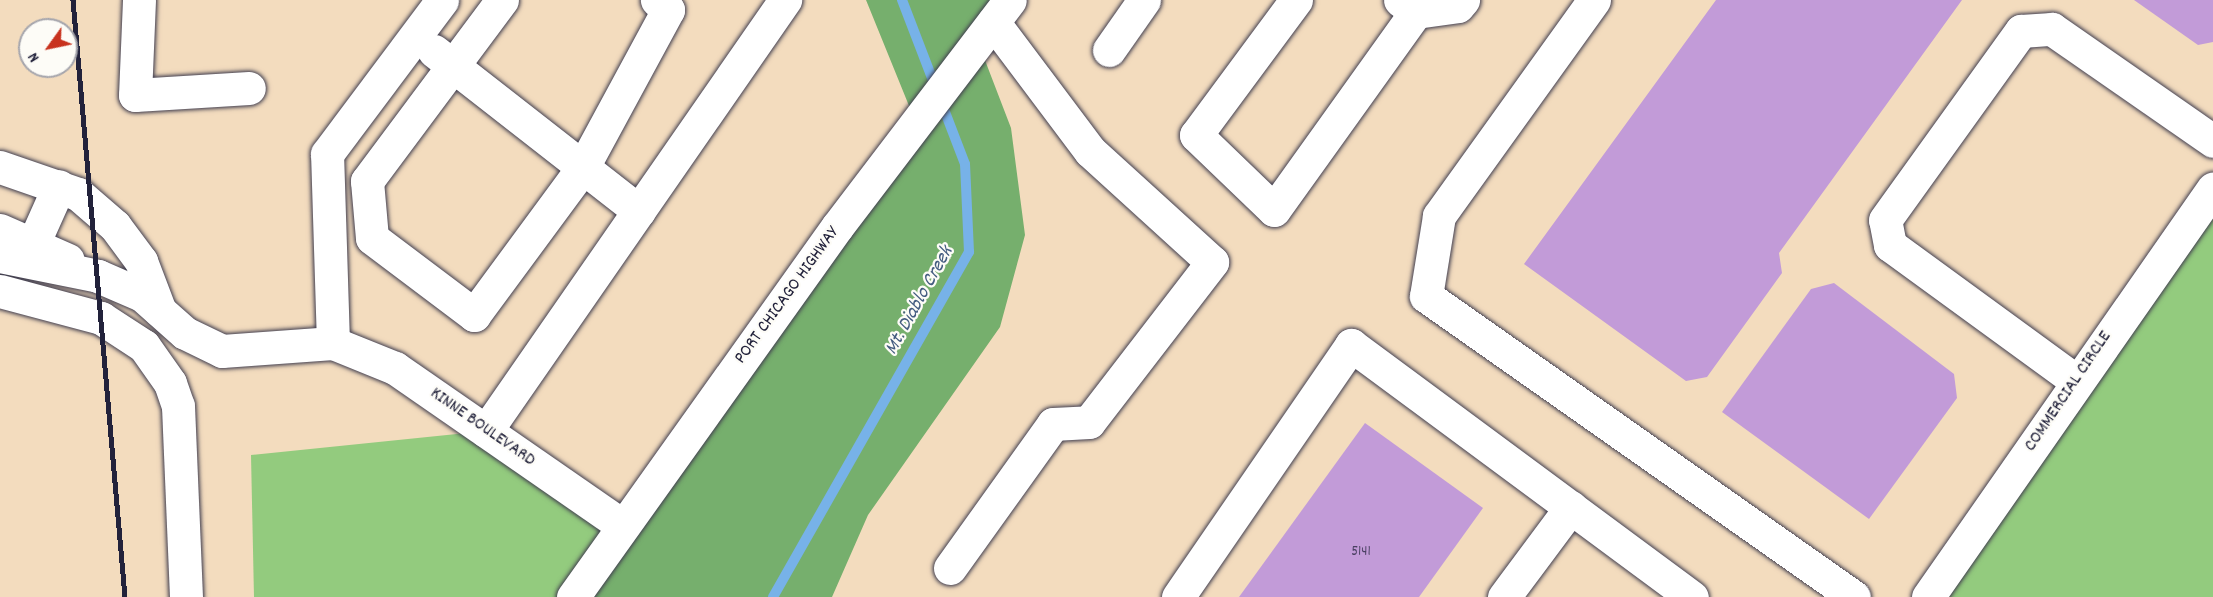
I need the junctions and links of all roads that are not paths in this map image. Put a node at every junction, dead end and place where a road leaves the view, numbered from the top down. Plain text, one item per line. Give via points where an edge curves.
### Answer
1 (139, 0) edge
2 (442, 0) edge
3 (502, 0) edge
4 (657, 0) edge
5 (785, 0) edge
6 (1144, 0) edge
7 (1296, 0) edge
8 (1463, 0) edge
9 (1594, 0) edge
10 (1408, 6) edge
11 (1001, 11) edge
12 (415, 37) junction
13 (1109, 50) dead end
14 (452, 65) junction
15 (249, 88) dead end
16 (2213, 141) edge
17 (0, 167) edge
18 (583, 167) junction
19 (59, 186) junction
20 (2213, 189) edge
21 (639, 211) junction
22 (0, 230) edge
23 (42, 255) junction
24 (0, 256) edge
25 (0, 291) edge
26 (42, 300) junction
27 (160, 311) junction
28 (333, 343) junction
29 (2075, 380) junction
30 (486, 431) junction
31 (1571, 507) junction
32 (623, 526) junction
33 (950, 568) dead end
34 (186, 597) edge
35 (573, 597) edge
36 (1178, 597) edge
37 (1504, 597) edge
38 (1692, 597) edge
39 (1854, 597) edge
40 (1928, 597) edge

1 - 15 street via 135,95
2 - 12 street
3 - 14 street
4 - 18 street via 668,10
5 - 21 street
6 - 13 street
7 - 10 street via 1196,135 1274,210
8 - 10 street via 1458,6
9 - 39 street via 1439,216 1426,296
11 - 32 street, PORT CHICAGO HIGHWAY
11 - 33 street via 1090,151 1212,262 1089,422 1053,424
12 - 14 street
12 - 28 street via 327,154
14 - 18 street
14 - 18 street via 367,181 372,238 474,315
16 - 29 street via 2052,29 2021,31 1886,220 1890,245
17 - 19 street
18 - 21 street
19 - 23 street
19 - 27 street via 78,194 115,226 141,261
20 - 29 street, COMMERCIAL CIRCLE
21 - 30 street
22 - 23 street
23 - 24 street
23 - 26 street
23 - 27 street via 142,295
25 - 26 street
26 - 34 street via 101,318 135,341 170,382 178,406
27 - 28 street via 185,333 222,351
28 - 30 street, KINNE BOULEVARD via 395,368
29 - 40 street, COMMERCIAL CIRCLE
30 - 32 street, KINNE BOULEVARD
31 - 36 street via 1351,345
31 - 37 street
31 - 38 street
32 - 35 street, PORT CHICAGO HIGHWAY

